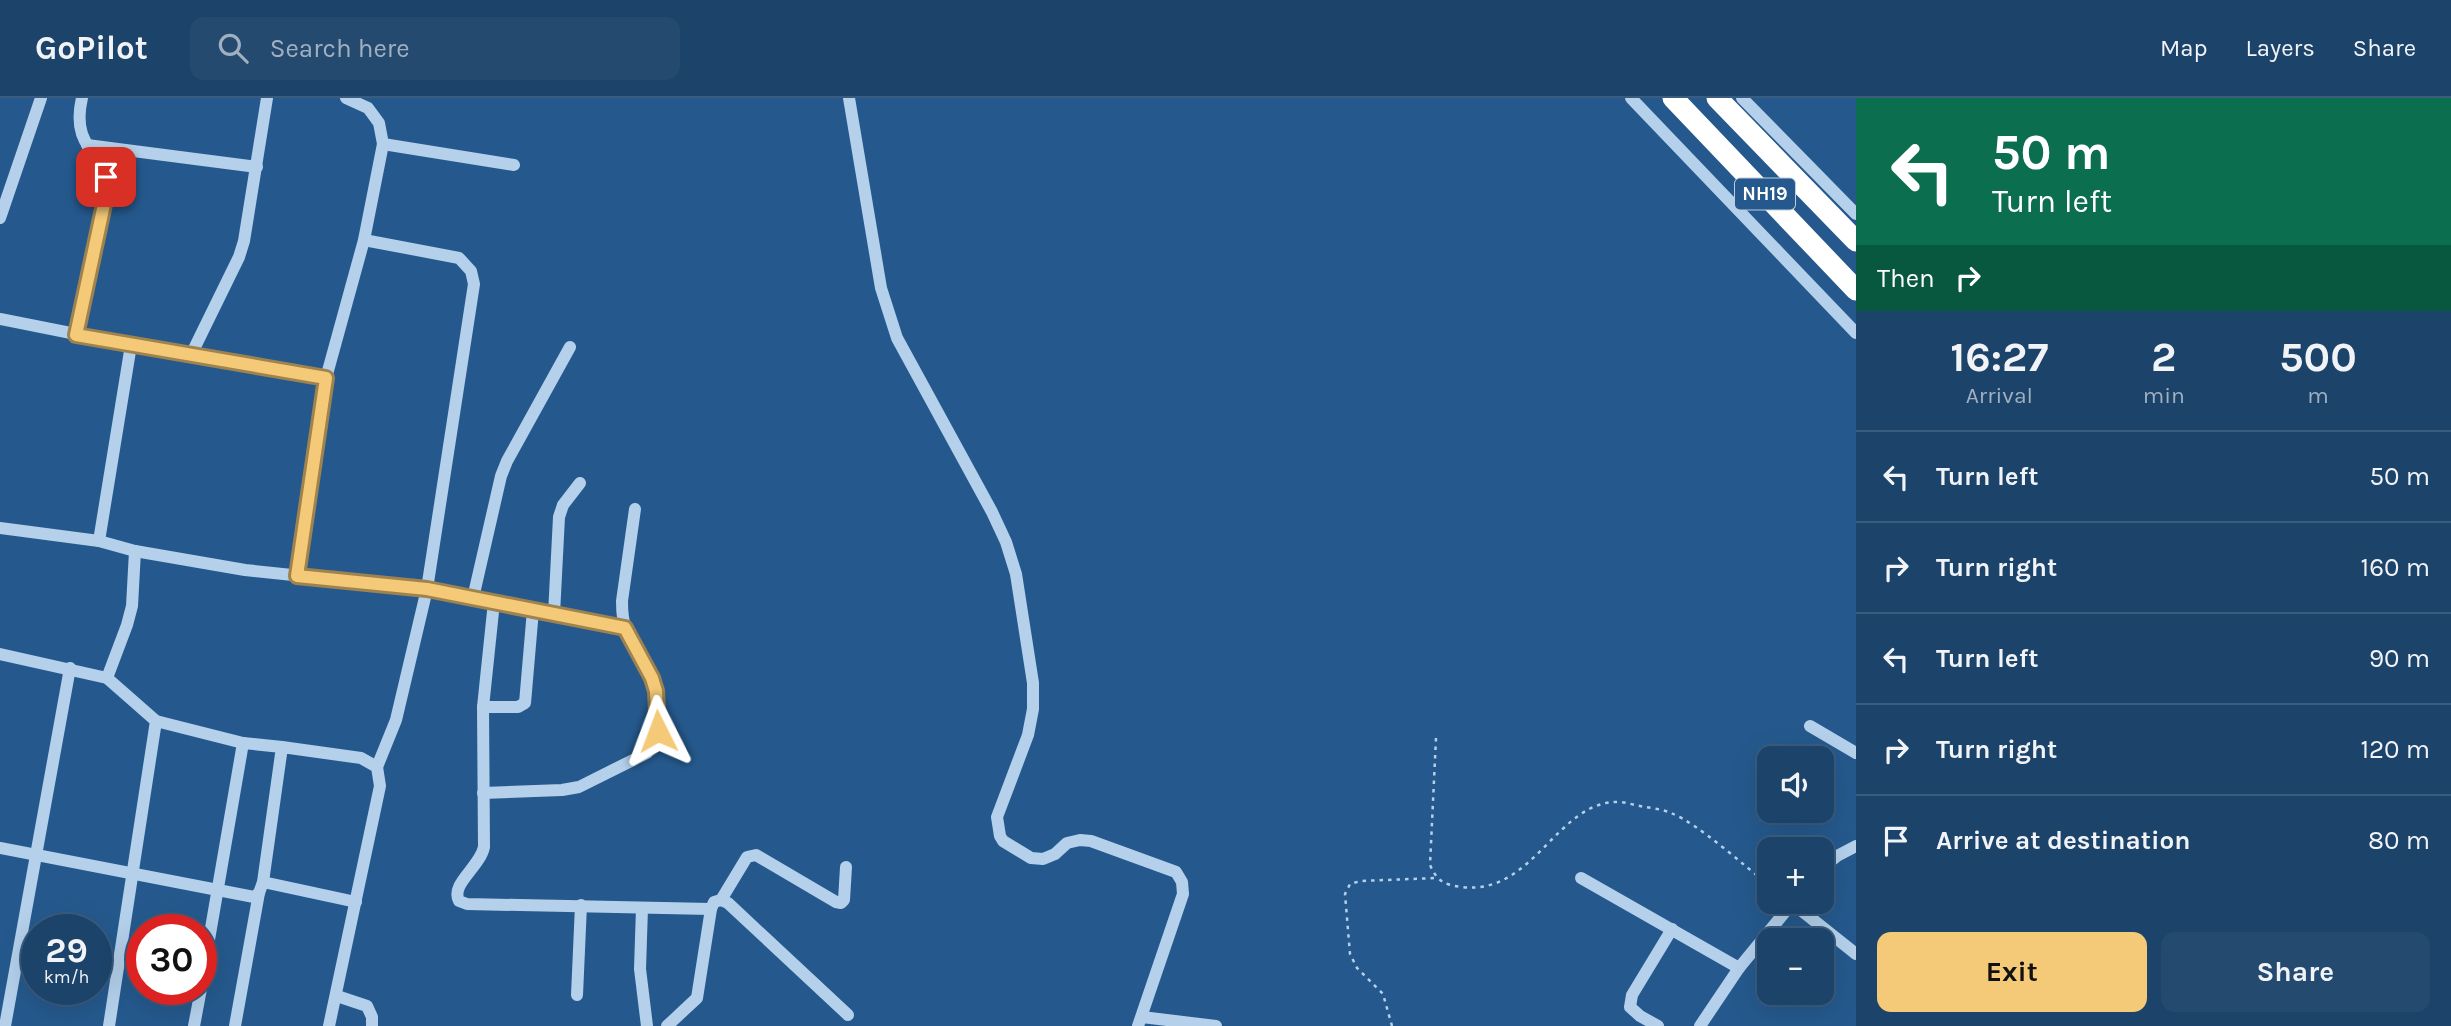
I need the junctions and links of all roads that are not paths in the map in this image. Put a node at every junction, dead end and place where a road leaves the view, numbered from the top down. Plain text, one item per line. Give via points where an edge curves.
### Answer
1 (41, 98) edge
2 (82, 98) edge
3 (267, 98) edge
4 (346, 98) edge
5 (849, 98) edge
6 (1631, 98) edge
7 (1673, 98) edge
8 (1717, 98) edge
9 (1744, 99) edge
10 (383, 144) junction
11 (87, 145) junction
12 (514, 165) dead end
13 (257, 167) junction
14 (1856, 214) edge
15 (0, 218) edge
16 (364, 240) junction
17 (1856, 241) edge
18 (1856, 290) edge
19 (0, 319) edge
20 (1856, 333) edge
21 (76, 335) junction
22 (131, 345) junction
23 (570, 347) dead end
24 (191, 355) junction
25 (326, 378) junction
26 (580, 483) dead end
27 (635, 509) dead end
28 (0, 528) edge
29 (99, 541) junction
30 (135, 551) junction
31 (297, 576) junction
32 (427, 589) junction
33 (473, 598) junction
34 (494, 603) junction
35 (533, 610) junction
36 (554, 614) junction
37 (625, 628) junction
38 (0, 654) edge
39 (70, 668) junction
40 (107, 678) junction
41 (482, 707) junction
42 (156, 721) junction
43 (1810, 726) dead end
44 (243, 743) junction
45 (282, 747) junction
46 (1856, 753) edge
47 (377, 767) junction
48 (483, 793) junction
49 (1856, 846) edge
50 (0, 848) edge
51 (36, 855) junction
52 (1834, 858) edge
53 (846, 867) dead end
54 (133, 873) junction
55 (1581, 878) dead end
56 (261, 888) junction
57 (218, 891) junction
58 (721, 900) junction
59 (356, 902) junction
60 (581, 905) junction
61 (642, 908) junction
62 (710, 909) junction
63 (214, 914) edge
64 (1783, 914) edge
65 (1808, 914) edge
66 (1672, 929) junction
67 (1856, 954) edge
68 (1739, 968) junction
69 (577, 995) dead end
70 (337, 996) junction
71 (198, 1005) edge
72 (848, 1015) dead end
73 (1140, 1022) edge
74 (5, 1026) edge
75 (109, 1026) edge
76 (194, 1026) edge
77 (235, 1026) edge
78 (329, 1026) edge
79 (372, 1026) edge
80 (647, 1026) edge
81 (667, 1026) edge
82 (1216, 1026) edge
83 (1658, 1026) edge
84 (1700, 1026) edge

1 - 15 street
2 - 11 street via 81,131
3 - 13 street
4 - 10 street via 368,108 379,123
5 - 73 street via 888,317 992,512 1016,574 1033,709 997,817 998,830 1003,841 1031,858 1043,859 1067,843 1091,841 1176,872 1182,882 1183,894
6 - 20 street
7 - 18 highway, NH19
8 - 17 highway, NH19
9 - 14 street
10 - 12 street
10 - 16 street
11 - 13 street
11 - 21 street via 106,177 106,195
13 - 24 street via 239,257
16 - 25 street
16 - 32 street via 459,258 471,271 474,285
19 - 21 street
21 - 22 street
22 - 24 street
22 - 29 street
23 - 33 street via 504,468
24 - 25 street
25 - 31 street
26 - 36 street via 559,517
27 - 37 street via 622,601
28 - 29 street
29 - 30 street
30 - 31 street
30 - 40 street via 132,606
31 - 32 street
32 - 33 street
32 - 47 street via 396,719
33 - 34 street
34 - 35 street
34 - 41 street
35 - 36 street
35 - 41 street via 525,703
36 - 37 street
37 - 48 street via 656,691 655,744 647,753 579,787
38 - 39 street
39 - 40 street
39 - 51 street
40 - 42 street
41 - 48 street
42 - 44 street
42 - 54 street
43 - 46 street
44 - 45 street
44 - 57 street
45 - 47 street via 361,758
45 - 56 street
47 - 59 street via 380,786
48 - 60 street via 484,847 477,865 456,888 459,901
49 - 52 street
50 - 51 street
51 - 54 street
51 - 74 street
53 - 58 street via 841,903 750,855
54 - 57 street
54 - 75 street
55 - 66 street
56 - 57 street via 254,897
56 - 59 street
56 - 77 street
57 - 63 street
58 - 62 street
58 - 72 street
59 - 70 street
60 - 61 street
60 - 69 street
61 - 62 street
61 - 80 street via 640,969
62 - 81 street via 696,998
64 - 68 street
65 - 67 street
66 - 68 street
66 - 83 street via 1632,995 1630,1007
68 - 84 street
70 - 78 street
70 - 79 street via 367,1006
71 - 76 street
73 - 82 street

